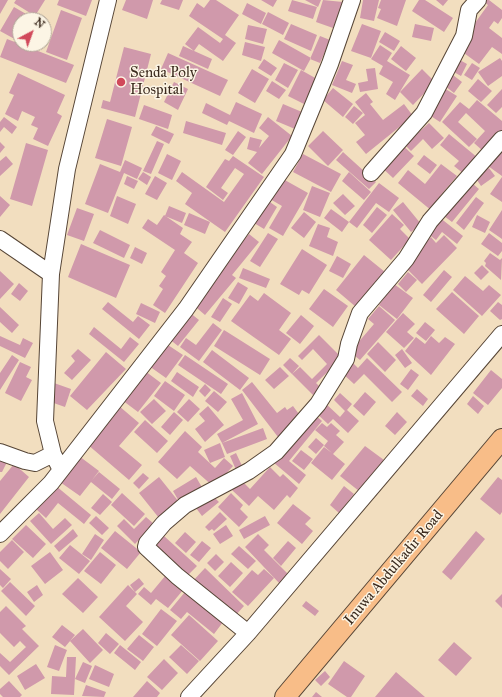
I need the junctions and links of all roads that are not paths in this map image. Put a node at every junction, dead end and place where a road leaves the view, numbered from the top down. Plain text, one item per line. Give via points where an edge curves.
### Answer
1 (108, 0) edge
2 (352, 0) edge
3 (478, 0) edge
4 (502, 139) edge
5 (371, 174) dead end
6 (0, 239) edge
7 (51, 274) junction
8 (502, 334) edge
9 (502, 439) edge
10 (0, 452) edge
11 (53, 454) junction
12 (61, 470) junction
13 (0, 534) edge
14 (248, 633) junction
15 (189, 697) edge
16 (285, 697) edge

1 - 7 street via 67,169
2 - 12 street via 330,64 293,154 186,309
3 - 5 street via 469,10 464,36 424,113
4 - 14 street via 430,221 406,259 360,313 346,359 318,404 276,452 249,471 185,505 147,543 146,547 177,576
6 - 7 street
7 - 11 street via 45,421
8 - 14 street
9 - 16 main road, Inuwa Abdulkadir Road
10 - 11 street via 35,463
11 - 12 street
12 - 13 street
14 - 15 street

